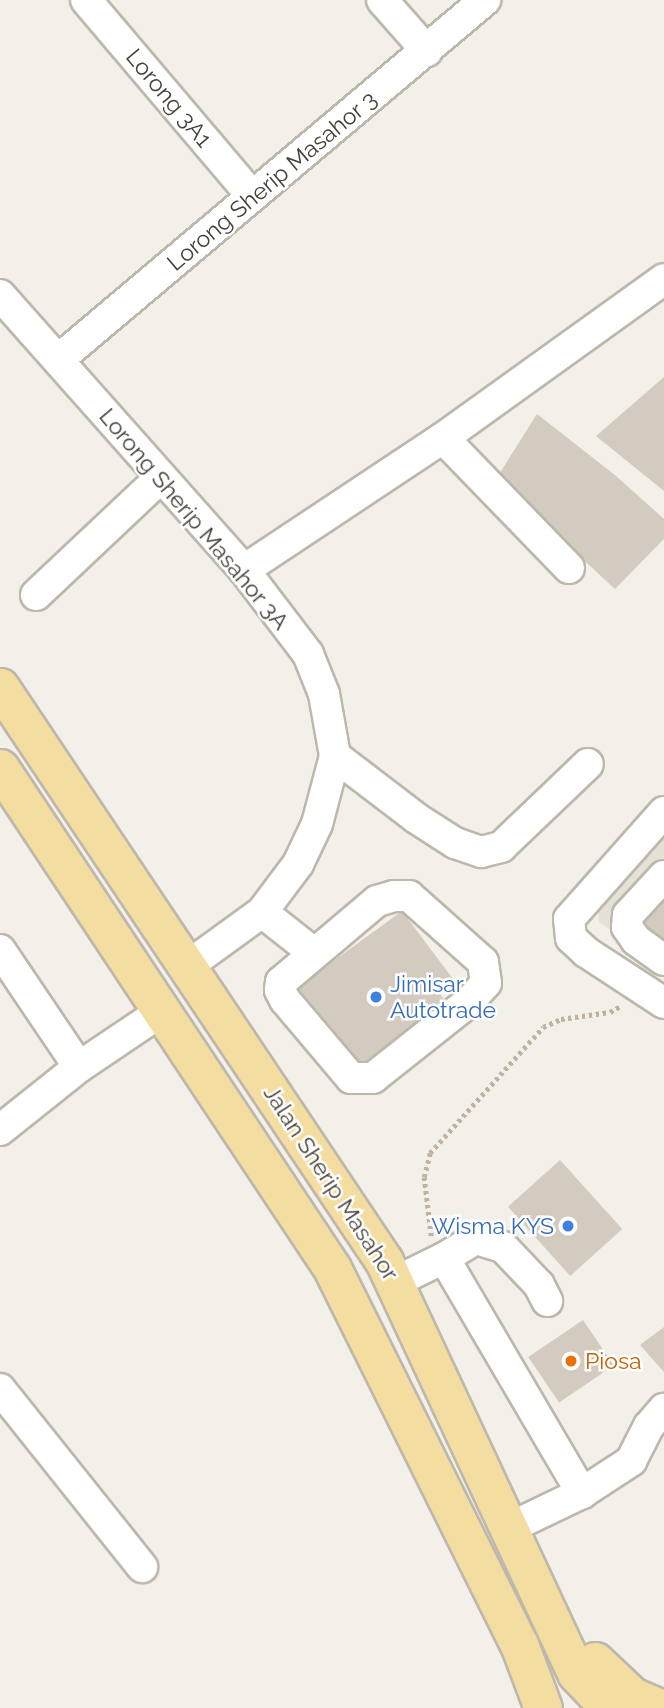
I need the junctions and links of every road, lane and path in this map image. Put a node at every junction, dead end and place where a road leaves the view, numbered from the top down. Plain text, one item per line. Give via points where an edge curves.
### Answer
1 (86, 0) edge
2 (382, 0) edge
3 (485, 0) edge
4 (427, 51) junction
5 (252, 196) junction
6 (664, 279) edge
7 (0, 295) edge
8 (58, 360) junction
9 (443, 438) junction
10 (160, 478) junction
11 (569, 568) dead end
12 (244, 570) junction
13 (36, 595) dead end
14 (0, 687) edge
15 (335, 756) junction
16 (587, 764) dead end
17 (0, 768) edge
18 (664, 812) edge
19 (664, 876) edge
20 (262, 912) junction
21 (0, 950) edge
22 (314, 953) junction
23 (664, 960) edge
24 (189, 965) junction
25 (654, 995) edge
26 (162, 1011) junction
27 (79, 1067) junction
28 (0, 1130) edge
29 (439, 1261) junction
30 (395, 1282) junction
31 (547, 1301) dead end
32 (0, 1389) edge
33 (664, 1409) edge
34 (582, 1493) junction
35 (509, 1528) junction
36 (142, 1567) dead end
37 (551, 1622) junction
38 (543, 1708) edge
39 (609, 1708) edge
40 (660, 1708) edge

1 - 5 street, Lorong 3A1
2 - 4 street
3 - 4 street, Lorong Sherip Masahor 3
4 - 5 street, Lorong Sherip Masahor 3
5 - 8 street, Lorong Sherip Masahor 3
6 - 9 street
7 - 8 street, Lorong Sherip Masahor 3A
8 - 10 street, Lorong Sherip Masahor 3A
9 - 11 street
9 - 12 street
10 - 12 street, Lorong Sherip Masahor 3A
10 - 13 street
12 - 15 street, Lorong Sherip Masahor 3A via 308,654 324,694
14 - 24 main road, Jalan Sherip Masahor
15 - 16 street via 416,818 455,843 481,852 501,846
15 - 20 street, Lorong Sherip Masahor 3A via 317,824 298,863
17 - 26 main road, Jalan Sherip Masahor
18 - 25 street via 569,919 571,938 586,952
19 - 23 street via 628,915 627,927 636,940
20 - 22 street
20 - 24 street, Lorong Sherip Masahor 3A
21 - 27 street
22 - 22 street via 377,901 409,896 483,962 485,983 459,1010 373,1078 362,1080 351,1078 280,990 281,982
24 - 30 main road, Jalan Sherip Masahor
25 - 29 path via 610,1012 561,1019 543,1027 430,1153 424,1177
26 - 27 street
26 - 38 main road, Jalan Sherip Masahor via 332,1268 519,1644
27 - 28 street
29 - 30 street
29 - 31 street via 476,1239 503,1247 539,1285
29 - 34 street
30 - 35 main road, Jalan Sherip Masahor
32 - 36 street
33 - 34 street via 649,1426 631,1461
34 - 35 street
35 - 37 main road, Jalan Sherip Masahor
37 - 39 main road, Jalan Sherip Masahor via 576,1673
37 - 40 main road via 579,1638 600,1668 632,1696

